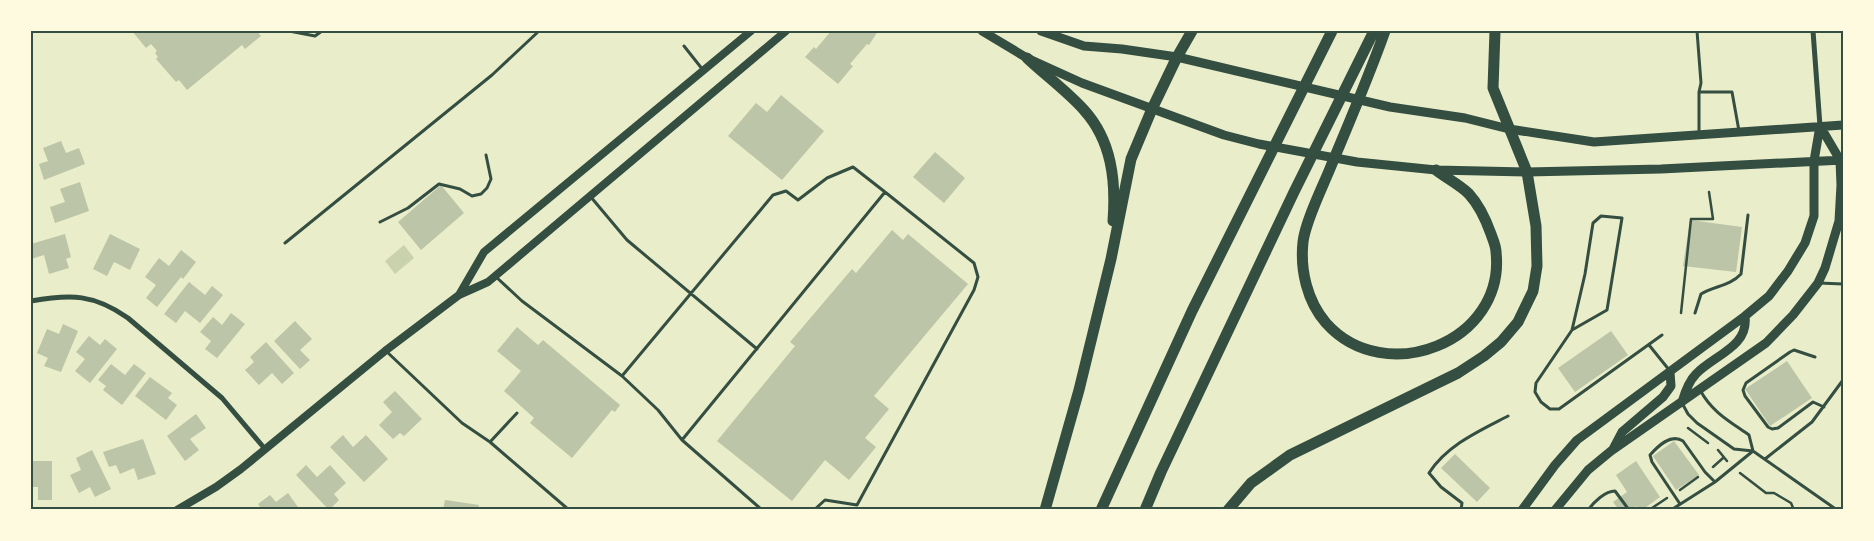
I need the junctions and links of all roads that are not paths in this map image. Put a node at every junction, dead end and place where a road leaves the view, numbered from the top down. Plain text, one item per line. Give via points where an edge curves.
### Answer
1 (289, 31) edge
2 (322, 31) edge
3 (539, 31) edge
4 (751, 31) edge
5 (786, 31) edge
6 (982, 31) edge
7 (1041, 31) edge
8 (1192, 31) edge
9 (1332, 31) edge
10 (1374, 31) edge
11 (1385, 31) edge
12 (1495, 31) edge
13 (1697, 31) edge
14 (1813, 31) edge
15 (684, 46) dead end
16 (1177, 57) junction
17 (1027, 58) junction
18 (704, 70) junction
19 (1699, 92) junction
20 (1152, 109) junction
21 (1843, 125) edge
22 (1820, 126) junction
23 (1509, 129) junction
24 (1739, 131) junction
25 (1699, 134) junction
26 (486, 155) dead end
27 (1814, 160) junction
28 (1841, 160) edge
29 (1436, 170) junction
30 (1527, 172) junction
31 (885, 192) junction
32 (590, 196) junction
33 (1748, 215) dead end
34 (380, 222) dead end
35 (285, 243) dead end
36 (1111, 259) junction
37 (495, 275) junction
38 (1818, 283) junction
39 (1843, 284) edge
40 (690, 294) junction
41 (459, 295) junction
42 (31, 301) edge
43 (1695, 313) dead end
44 (1744, 316) junction
45 (1572, 330) junction
46 (1662, 335) dead end
47 (1649, 345) junction
48 (757, 349) junction
49 (385, 351) junction
50 (1815, 356) dead end
51 (1670, 372) junction
52 (622, 376) junction
53 (1843, 380) edge
54 (1700, 390) junction
55 (1682, 402) junction
56 (1824, 407) junction
57 (516, 413) dead end
58 (1508, 416) dead end
59 (682, 440) junction
60 (490, 442) junction
61 (265, 449) junction
62 (1611, 451) junction
63 (1753, 451) junction
64 (1765, 459) junction
65 (1714, 482) junction
66 (1680, 504) junction
67 (177, 510) edge
68 (570, 510) edge
69 (762, 510) edge
70 (814, 510) edge
71 (1045, 510) edge
72 (1101, 510) edge
73 (1146, 510) edge
74 (1228, 510) edge
75 (1461, 510) edge
76 (1522, 510) edge
77 (1556, 510) edge
78 (1588, 510) edge
79 (1629, 510) edge
80 (1671, 510) edge
81 (1837, 510) edge

1 - 2 lane via 316,36
3 - 35 lane via 492,75
4 - 18 street
5 - 32 street
6 - 17 main road
7 - 16 main road via 1084,46
8 - 16 highway
9 - 72 highway via 1192,311
10 - 73 highway via 1289,201
11 - 29 highway via 1303,240 1302,267 1308,291 1320,316 1337,335 1358,346 1380,354 1425,352 1459,335 1484,309 1496,278 1496,251 1486,218 1469,194
12 - 23 highway via 1493,88
13 - 19 lane
14 - 22 street
15 - 18 lane
16 - 20 highway
16 - 23 main road via 1390,107 1465,118
17 - 20 main road
17 - 36 highway via 1084,110 1103,136 1112,163 1114,214
18 - 41 street via 484,252
19 - 24 lane via 1732,92
19 - 25 lane
20 - 29 main road via 1259,144 1357,162
20 - 36 highway via 1131,159
21 - 22 main road
22 - 24 main road
22 - 27 main road
22 - 28 main road
23 - 25 main road via 1594,142
23 - 30 highway
24 - 25 main road
26 - 34 lane via 491,180 481,194 472,196 439,184 408,208
27 - 28 main road
27 - 30 main road via 1661,169
27 - 44 main road via 1814,216 1805,242 1769,296
28 - 38 main road via 1839,220
29 - 30 main road
30 - 74 highway via 1536,226 1537,266 1533,291 1518,322 1501,342 1458,373 1290,455 1251,483
31 - 40 lane via 854,167 827,178 798,200 786,190 773,195
31 - 48 lane
31 - 70 lane via 974,264 978,277 974,290 857,505 825,500
32 - 37 street
32 - 40 lane via 627,240
33 - 43 lane via 1741,274 1729,283 1701,294
36 - 71 highway
37 - 41 street via 488,282
37 - 52 lane via 522,301
38 - 39 lane
38 - 54 main road via 1766,343
40 - 48 lane
40 - 52 lane
41 - 49 street
42 - 61 street via 58,296 76,297 115,309 222,398
44 - 51 main road
44 - 55 main road via 1746,327 1736,344 1694,376
45 - 45 lane via 1593,222 1601,216 1622,218 1607,310
45 - 47 lane via 1536,383 1535,392 1550,409 1558,409
46 - 47 lane
47 - 51 lane
48 - 59 lane
49 - 60 lane via 462,423
49 - 61 street
50 - 56 lane via 1794,350 1746,383 1743,390 1768,428 1772,429 1813,402
51 - 62 main road via 1671,386 1663,397 1622,432
51 - 76 main road via 1577,440
52 - 59 lane via 658,410
53 - 56 lane
54 - 55 main road
54 - 63 lane via 1714,411 1749,435
55 - 62 main road
55 - 63 lane via 1697,423 1734,449
56 - 64 lane via 1812,422
57 - 60 lane
58 - 75 lane via 1469,436 1437,460 1429,473 1462,503
59 - 69 lane
60 - 68 lane
61 - 67 street via 216,488
62 - 77 main road via 1588,470
63 - 64 lane
63 - 65 lane
64 - 81 lane
65 - 66 lane
65 - 66 lane via 1683,441 1670,439 1650,455
66 - 80 lane
78 - 79 lane via 1609,491 1618,493

